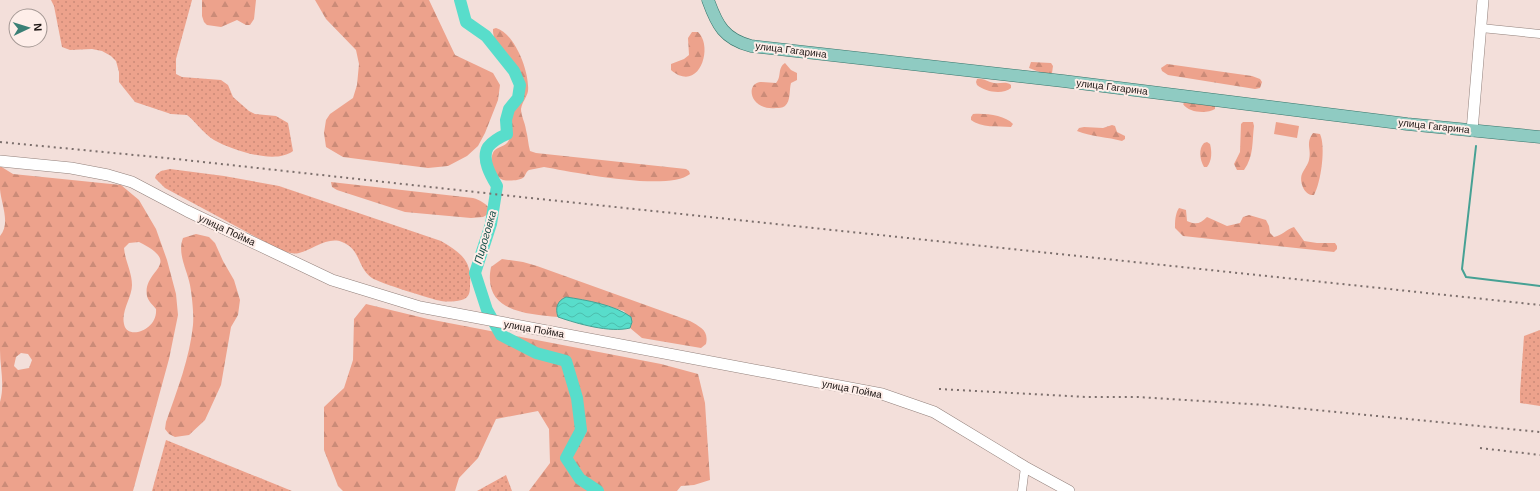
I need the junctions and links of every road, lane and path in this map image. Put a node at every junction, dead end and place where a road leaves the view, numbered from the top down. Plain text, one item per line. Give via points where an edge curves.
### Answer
1 (708, 0) edge
2 (1483, 0) edge
3 (1481, 28) junction
4 (1540, 34) edge
5 (1472, 131) junction
6 (1540, 137) edge
7 (0, 161) edge
8 (1024, 467) junction
9 (1022, 491) edge
10 (1069, 491) edge

1 - 5 main road, улица Гагарина via 714,18 724,32 738,42 752,46
2 - 3 main road
3 - 4 street
3 - 5 main road
5 - 6 main road, улица Гагарина
7 - 8 main road, улица Пойма via 72,168 132,182 332,280 420,307 882,394 934,412
8 - 9 street
8 - 10 main road, улица Пойма

